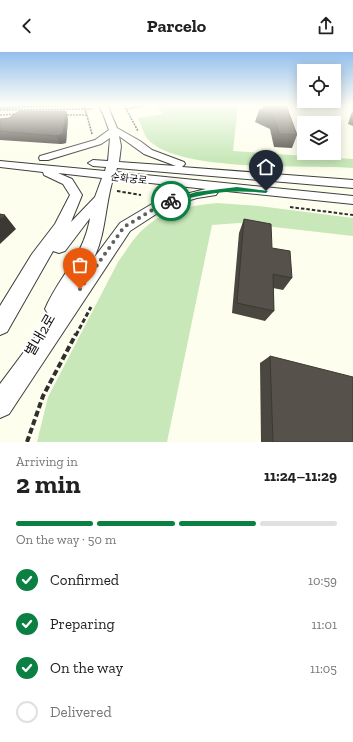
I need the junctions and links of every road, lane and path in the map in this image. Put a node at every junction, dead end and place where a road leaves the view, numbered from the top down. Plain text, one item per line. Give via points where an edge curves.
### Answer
1 (89, 123) edge
2 (111, 123) edge
3 (134, 123) edge
4 (115, 130) junction
5 (92, 135) dead end
6 (141, 137) dead end
7 (0, 154) edge
8 (40, 162) junction
9 (0, 164) edge
10 (112, 171) junction
11 (213, 173) junction
12 (353, 184) edge
13 (237, 188) junction
14 (142, 190) dead end
15 (129, 193) dead end
16 (141, 195) junction
17 (101, 198) junction
18 (146, 200) dead end
19 (353, 200) edge
20 (287, 206) dead end
21 (353, 215) edge
22 (91, 306) dead end
23 (0, 325) edge
24 (0, 328) edge
25 (0, 404) edge
26 (27, 442) edge

1 - 5 path
2 - 4 street, 별내2로
3 - 6 path
4 - 8 street via 98,142
4 - 10 street, 별내2로 via 116,147
4 - 11 street via 162,159
7 - 8 street, 순화궁로
8 - 9 street, 순화궁로
8 - 10 street, 순화궁로
8 - 23 street via 68,182 76,195 61,227 38,259
10 - 11 street, 순화궁로
10 - 13 street, 순화궁로
10 - 17 street, 별내2로
11 - 12 street, 순화궁로
13 - 19 street, 순화궁로
13 - 25 street via 196,194 162,204 124,227
14 - 16 path
15 - 16 path
16 - 18 path
17 - 24 street, 별내2로 via 68,234
17 - 25 street, 별내2로 via 92,245
20 - 21 path
22 - 26 path via 43,396

